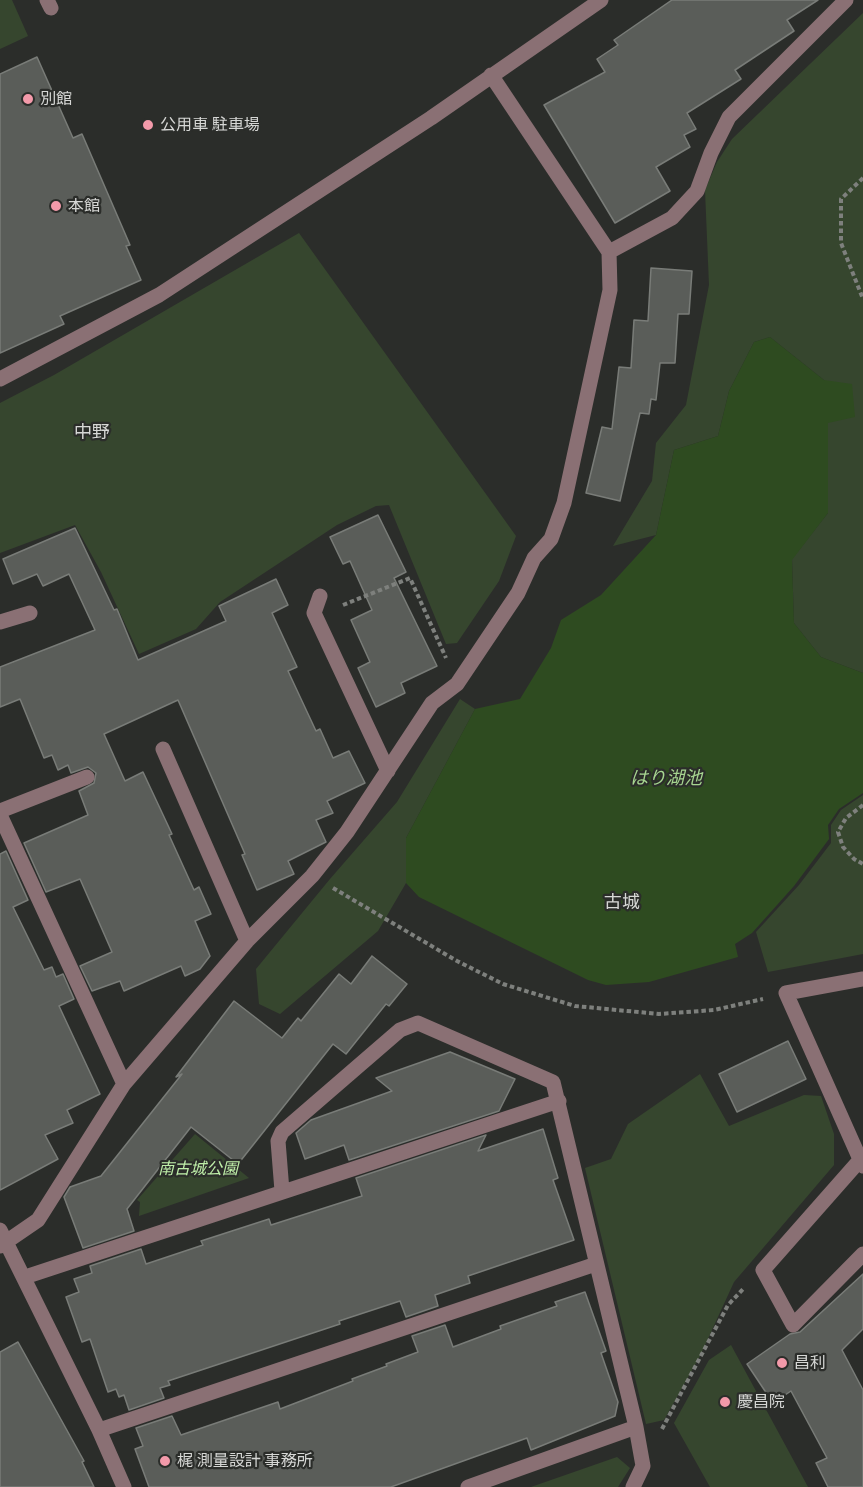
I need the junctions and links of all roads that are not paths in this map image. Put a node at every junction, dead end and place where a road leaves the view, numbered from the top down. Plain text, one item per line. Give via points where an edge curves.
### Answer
1 (601, 0) edge
2 (846, 0) edge
3 (491, 75) junction
4 (609, 252) junction
5 (0, 379) edge
6 (321, 596) dead end
7 (30, 613) dead end
8 (0, 622) edge
9 (163, 749) dead end
10 (388, 771) junction
11 (87, 777) dead end
12 (0, 813) edge
13 (247, 941) junction
14 (863, 979) edge
15 (124, 1084) junction
16 (559, 1101) junction
17 (862, 1163) edge
18 (282, 1191) junction
19 (2, 1240) edge
20 (863, 1254) edge
21 (596, 1264) junction
22 (25, 1277) junction
23 (636, 1427) junction
24 (99, 1430) junction
25 (124, 1487) edge
26 (468, 1487) edge
27 (633, 1487) edge

1 - 3 street
2 - 4 street via 729,117 697,191 672,218
3 - 4 street
3 - 5 street via 332,184 159,295
4 - 10 street via 610,290 564,503 551,539 534,558 518,592 457,684 432,703
6 - 10 street via 314,613
7 - 8 street
9 - 13 street
10 - 13 street via 312,876
11 - 12 street
12 - 15 street
13 - 15 street
14 - 17 street via 786,993
15 - 19 street via 38,1220
16 - 18 street
16 - 18 street via 553,1082 418,1023 400,1030 282,1132 278,1141
16 - 21 street
17 - 20 street via 763,1270 792,1325
18 - 22 street
19 - 22 street
21 - 23 street
21 - 24 street
22 - 24 street
23 - 26 street
23 - 27 street via 643,1466
24 - 25 street

